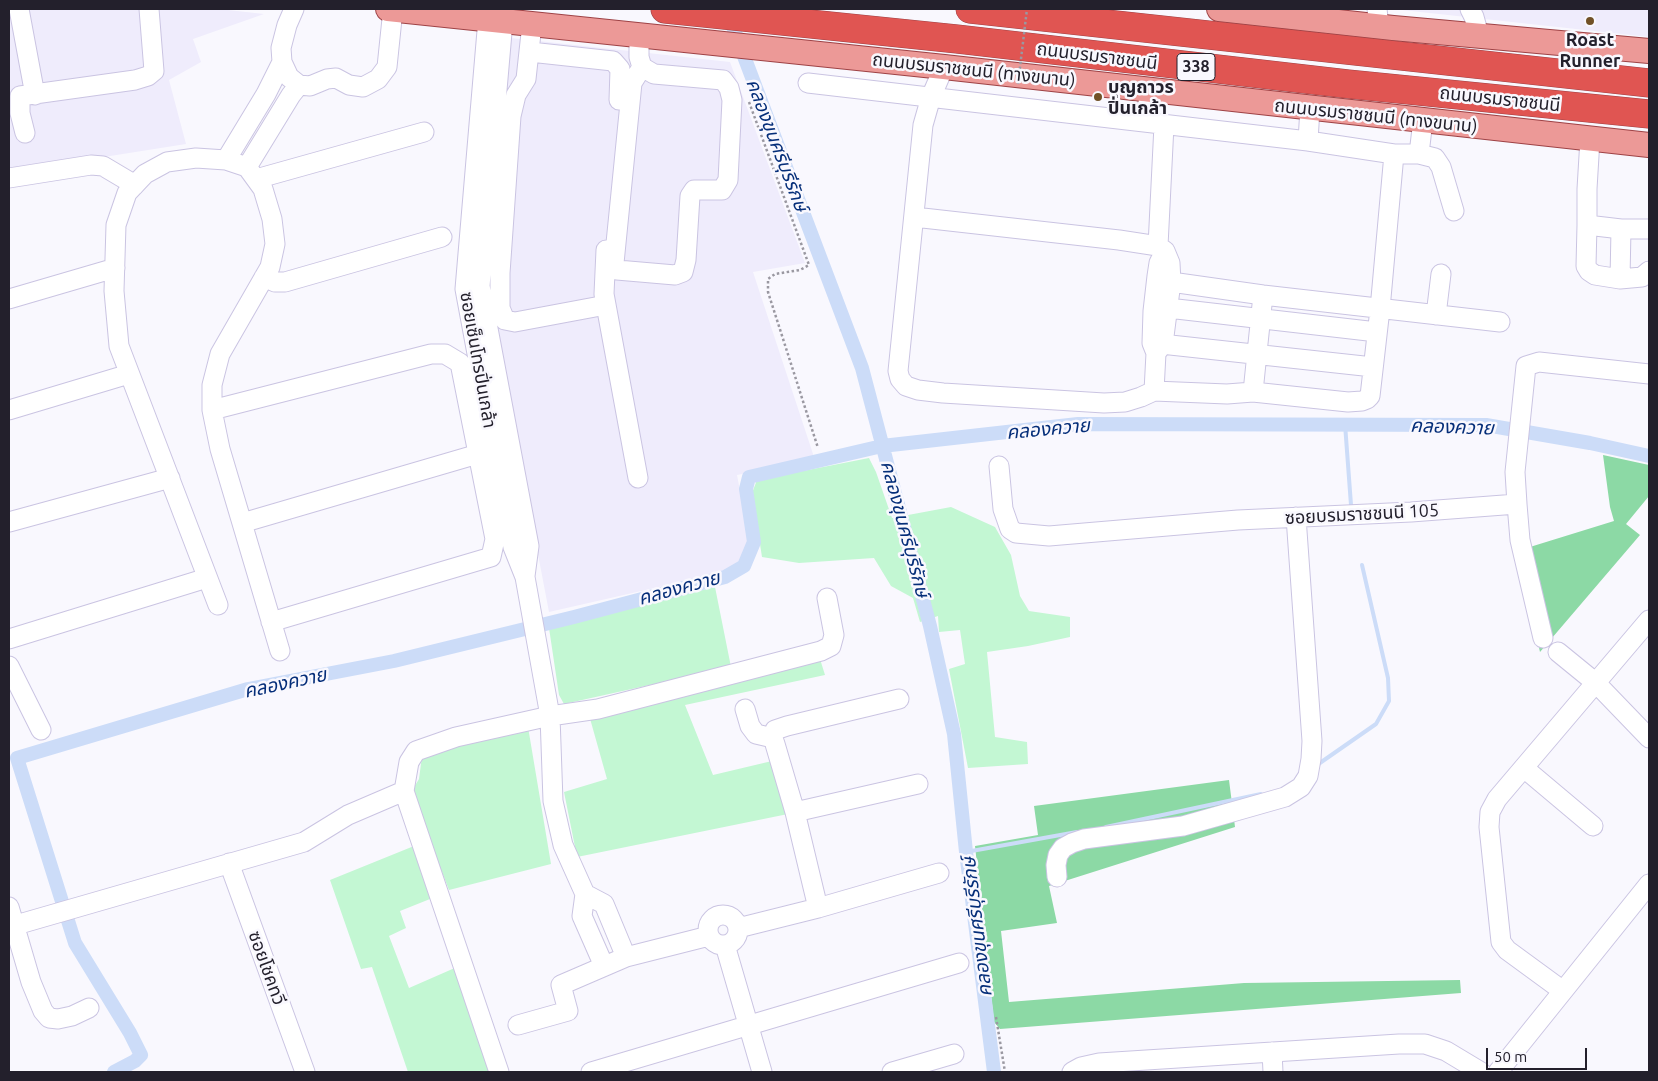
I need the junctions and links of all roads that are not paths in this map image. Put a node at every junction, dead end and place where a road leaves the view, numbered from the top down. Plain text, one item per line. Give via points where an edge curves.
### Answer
1 (20, 9) edge
2 (148, 9) edge
3 (294, 9) edge
4 (388, 9) edge
5 (393, 9) edge
6 (665, 9) edge
7 (970, 9) edge
8 (1229, 9) edge
9 (1470, 9) edge
10 (495, 20) junction
11 (1383, 21) edge
12 (532, 24) junction
13 (640, 35) junction
14 (1480, 36) junction
15 (1359, 51) junction
16 (1649, 51) edge
17 (530, 52) junction
18 (1561, 54) junction
19 (282, 62) junction
20 (1649, 64) edge
21 (642, 66) junction
22 (944, 67) junction
23 (808, 83) dead end
24 (1649, 83) edge
25 (1348, 84) junction
26 (299, 85) junction
27 (1151, 89) junction
28 (21, 96) edge
29 (931, 97) junction
30 (1310, 108) junction
31 (1352, 112) junction
32 (1649, 114) edge
33 (1529, 119) junction
34 (1423, 120) junction
35 (1144, 122) junction
36 (1164, 125) junction
37 (424, 132) dead end
38 (1649, 132) edge
39 (25, 133) dead end
40 (1590, 139) junction
41 (1308, 141) junction
42 (1649, 145) edge
43 (1394, 154) junction
44 (1419, 154) junction
45 (226, 160) junction
46 (252, 173) junction
47 (9, 178) edge
48 (135, 185) junction
49 (1454, 210) dead end
50 (914, 217) junction
51 (1587, 225) junction
52 (1622, 229) junction
53 (1649, 229) edge
54 (442, 237) dead end
55 (1161, 248) junction
56 (115, 268) junction
57 (1649, 271) edge
58 (1441, 274) dead end
59 (264, 277) junction
60 (1620, 279) junction
61 (1171, 282) junction
62 (1263, 294) junction
63 (9, 299) edge
64 (606, 305) junction
65 (1168, 308) junction
66 (1380, 309) junction
67 (1436, 315) junction
68 (1261, 318) junction
69 (1500, 322) dead end
70 (1377, 332) junction
71 (1157, 347) junction
72 (1257, 354) junction
73 (1373, 366) junction
74 (129, 374) junction
75 (1649, 374) edge
76 (1154, 391) junction
77 (1253, 392) junction
78 (9, 410) edge
79 (212, 410) junction
80 (478, 454) junction
81 (999, 466) dead end
82 (170, 478) junction
83 (638, 478) dead end
84 (1517, 504) junction
85 (1296, 517) junction
86 (9, 522) edge
87 (242, 523) junction
88 (207, 578) junction
89 (827, 598) dead end
90 (218, 605) dead end
91 (1649, 620) edge
92 (271, 622) junction
93 (1543, 638) dead end
94 (9, 640) edge
95 (280, 651) dead end
96 (1558, 652) dead end
97 (9, 666) edge
98 (1596, 683) junction
99 (899, 699) dead end
100 (744, 709) dead end
101 (550, 716) junction
102 (41, 730) dead end
103 (773, 738) junction
104 (1649, 738) edge
105 (1524, 768) junction
106 (918, 784) dead end
107 (404, 791) junction
108 (795, 812) junction
109 (1593, 826) dead end
110 (229, 863) junction
111 (939, 873) dead end
112 (1056, 877) dead end
113 (1649, 884) edge
114 (586, 894) junction
115 (818, 908) junction
116 (11, 919) edge
117 (738, 928) junction
118 (717, 940) junction
119 (626, 957) junction
120 (959, 963) dead end
121 (604, 966) junction
122 (1563, 991) junction
123 (89, 1008) dead end
124 (518, 1025) dead end
125 (748, 1026) junction
126 (1272, 1052) junction
127 (954, 1054) dead end
128 (305, 1072) edge
129 (499, 1072) edge
130 (591, 1072) edge
131 (762, 1072) edge
132 (892, 1072) edge
133 (1072, 1072) edge
134 (1273, 1072) edge
135 (1481, 1072) edge
136 (1498, 1072) edge

1 - 28 street
2 - 28 street via 154,71 148,76
3 - 19 street via 281,48
4 - 5 main road, ถนนบรมราชชนนี (ทางขนาน) / 338
5 - 10 main road, ถนนบรมราชชนนี (ทางขนาน) / 338
5 - 26 street via 387,67 378,79 363,87 349,85 336,78 310,86
6 - 25 highway, ถนนบรมราชชนนี / 338
7 - 15 highway, ถนนบรมราชชนนี / 338
8 - 11 main road
9 - 14 street
10 - 12 main road, ถนนบรมราชชนนี (ทางขนาน) / 338
10 - 101 street, ซอยเซ็นโทรปิ่นเกล้า via 480,286 529,546 524,577
11 - 14 main road
11 - 18 main road via 1439,39
12 - 13 main road, ถนนบรมราชชนนี (ทางขนาน) / 338
12 - 17 street
13 - 21 street
13 - 22 main road, ถนนบรมราชชนนี (ทางขนาน) / 338
14 - 16 main road
15 - 18 main road, 338
15 - 24 highway, ถนนบรมราชชนนี / 338
17 - 64 street via 613,61 620,69 604,277
17 - 64 street via 526,79 516,95 511,116 500,308 505,320 515,322
18 - 20 main road, 338
19 - 26 street
19 - 45 street
21 - 21 street via 654,74 723,80 730,88 732,100 728,180 722,190 694,190 690,196 686,260 683,272 675,275 617,270 614,264 632,83
22 - 27 main road, ถนนบรมราชชนนี (ทางขนาน) / 338
22 - 29 street
23 - 29 street
25 - 32 highway, ถนนบรมราชชนนี / 338
25 - 33 main road, 338 via 1407,100
26 - 46 street
27 - 30 main road, ถนนบรมราชชนนี (ทางขนาน) / 338
27 - 35 street
28 - 39 street via 20,113
29 - 35 street
29 - 50 street via 923,125
30 - 31 main road, ถนนบรมราชชนนี (ทางขนาน) / 338
30 - 41 street
31 - 33 main road
31 - 34 main road, ถนนบรมราชชนนี (ทางขนาน) / 338
33 - 38 main road, 338
34 - 40 main road, ถนนบรมราชชนนี (ทางขนาน) / 338
34 - 44 street
35 - 36 street
36 - 41 street
36 - 55 street
37 - 46 street
40 - 42 main road, ถนนบรมราชชนนี (ทางขนาน) / 338
40 - 51 street
41 - 43 street
43 - 44 street
43 - 66 street
44 - 49 street via 1438,161
45 - 46 street
45 - 48 street via 196,158 167,162 145,174
46 - 59 street via 264,189 275,244 270,267
47 - 48 street via 91,165 103,166
48 - 56 street via 127,193 116,225
50 - 55 street via 1119,240
50 - 76 street via 898,371 906,386 943,393 1104,403 1125,402
51 - 52 street
51 - 60 street via 1586,266 1589,271
52 - 53 street
52 - 60 street
54 - 59 street via 285,282
55 - 61 street via 1170,263
55 - 71 street via 1152,334
56 - 63 street
56 - 74 street via 120,346
57 - 60 street via 1642,277
58 - 67 street
59 - 79 street via 220,354 212,385
61 - 62 street
61 - 65 street
62 - 66 street
62 - 68 street
64 - 83 street
65 - 68 street
65 - 71 street
66 - 67 street
66 - 70 street
67 - 69 street
68 - 70 street
68 - 72 street
70 - 73 street
71 - 72 street
71 - 76 street
72 - 73 street
72 - 77 street
73 - 77 street via 1370,396 1362,401
74 - 78 street
74 - 82 street
75 - 84 street via 1562,364 1532,363 1526,366 1515,472
76 - 77 street
79 - 80 street via 431,354 446,354 460,363
79 - 87 street
80 - 87 street
80 - 92 street via 495,539 491,557
81 - 85 street, ซอยบรมราชชนนี 105 via 1003,509 1010,529 1016,533 1049,536
82 - 86 street
82 - 88 street
84 - 85 street, ซอยบรมราชชนนี 105
84 - 93 street via 1520,540
85 - 112 street via 1312,741 1309,770 1301,787 1286,798 1183,826 1072,843 1058,855
87 - 92 street
88 - 90 street
88 - 94 street
89 - 101 street via 834,635 831,646 821,651 598,709
91 - 98 street
92 - 95 street
96 - 98 street
97 - 102 street
98 - 104 street
98 - 105 street
99 - 103 street via 787,726 775,730
100 - 103 street via 756,734
101 - 107 street via 456,737 416,751 409,762
101 - 114 street, ซอยเซ็นโทรปิ่นเกล้า via 553,801 562,845
103 - 108 street
105 - 109 street
105 - 122 street via 1490,812 1498,932 1506,950
106 - 108 street
107 - 110 street via 348,815 304,842
107 - 129 street
108 - 115 street
110 - 116 street via 54,914
110 - 128 street, ซอยโชคทวี
111 - 115 street
113 - 122 street
114 - 119 street, ซอยเซ็นโทรปิ่นเกล้า via 604,904
114 - 121 street via 582,916
115 - 117 street
116 - 123 street via 31,982 49,1018 72,1016
117 - 118 street via 736,937 729,944
117 - 118 street via 729,916 718,915 708,926
118 - 119 street
118 - 125 street
119 - 121 street
120 - 125 street
121 - 124 street via 561,986 568,1011
122 - 136 street
125 - 130 street
125 - 131 street
126 - 133 street via 1099,1063
126 - 134 street
126 - 135 street via 1425,1044 1446,1051
127 - 132 street

